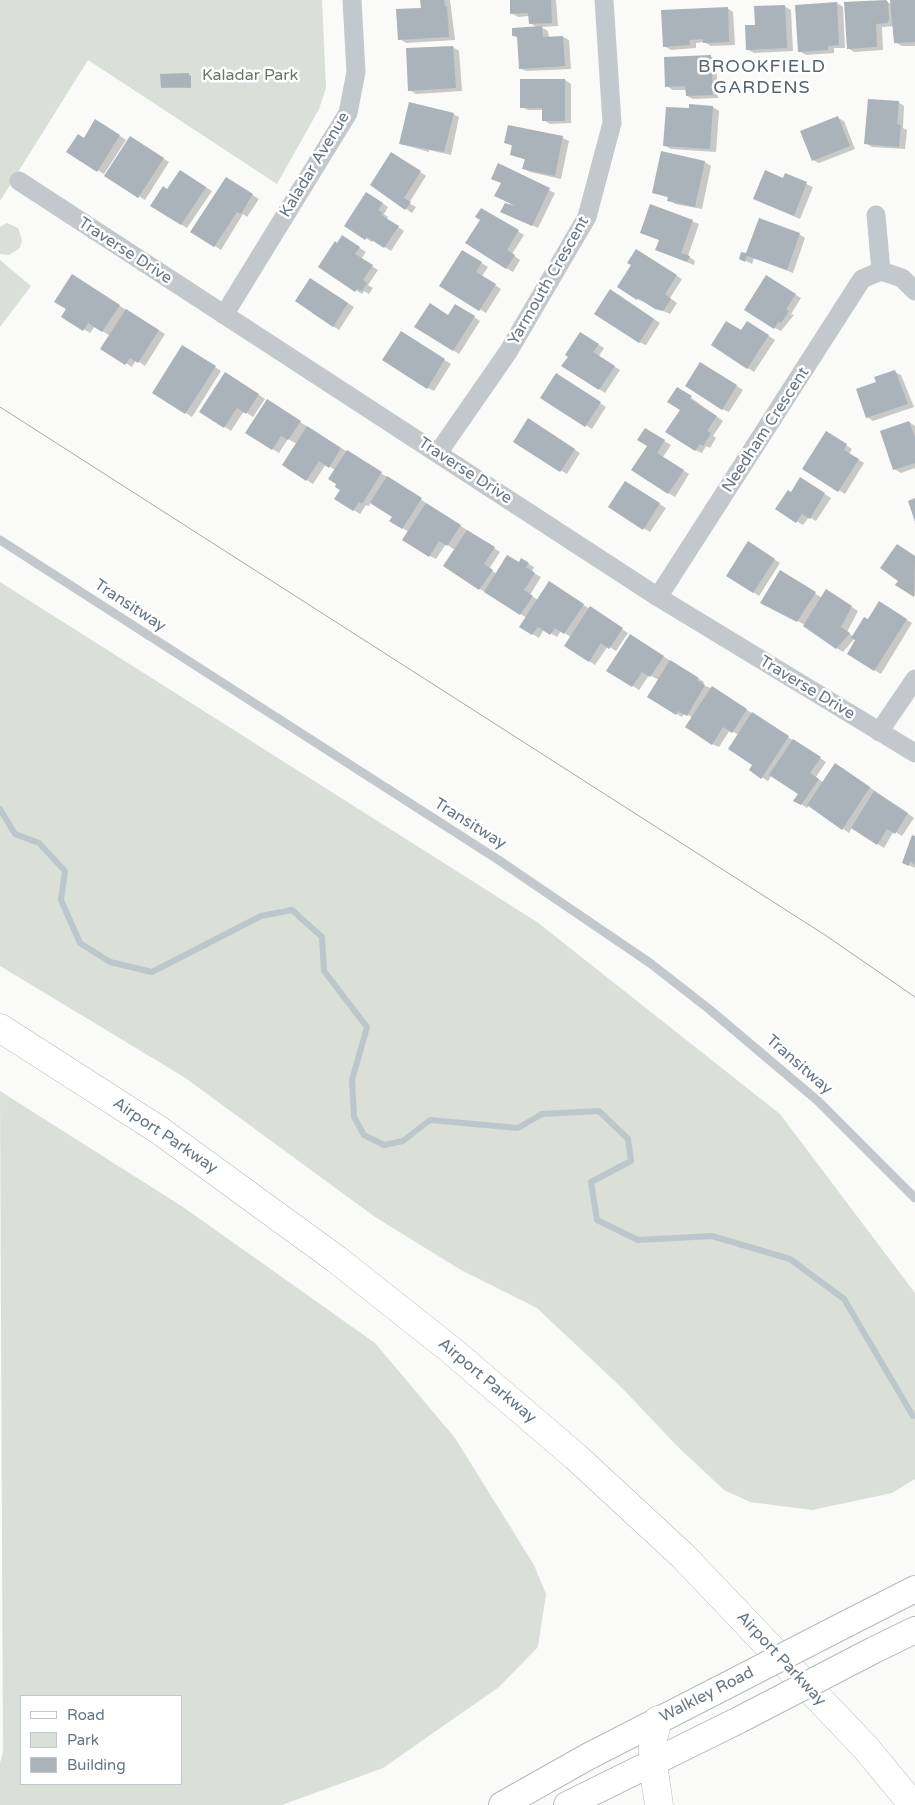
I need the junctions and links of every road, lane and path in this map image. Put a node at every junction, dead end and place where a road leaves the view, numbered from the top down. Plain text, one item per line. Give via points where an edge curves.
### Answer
1 (352, 0) edge
2 (604, 0) edge
3 (19, 181) dead end
4 (876, 215) dead end
5 (881, 271) junction
6 (915, 291) edge
7 (224, 315) junction
8 (438, 453) junction
9 (0, 540) edge
10 (658, 597) junction
11 (915, 679) edge
12 (879, 732) junction
13 (915, 753) edge
14 (0, 1028) edge
15 (894, 1175) junction
16 (915, 1198) edge
17 (915, 1206) edge
18 (915, 1589) edge
19 (915, 1630) edge
20 (658, 1720) junction
21 (653, 1764) junction
22 (502, 1805) edge
23 (566, 1805) edge
24 (659, 1805) edge
25 (913, 1805) edge

1 - 7 street, Kaladar Avenue via 356,72 348,113
2 - 8 street, Yarmouth Crescent via 612,123 587,217 508,352
3 - 7 street, Traverse Drive
4 - 5 street
5 - 6 street via 902,278
5 - 10 street, Needham Crescent via 862,279 851,295
7 - 8 street, Traverse Drive
8 - 10 street, Traverse Drive
9 - 15 lane, Transitway via 497,859 650,963 799,1085
10 - 12 street, Traverse Drive
11 - 12 street
12 - 13 street, Traverse Drive
14 - 25 highway, Airport Parkway via 159,1130 391,1301 472,1367 683,1556 865,1747
15 - 16 lane, Transitway
15 - 17 lane, Transitway
18 - 20 main road, Walkley Road, bridge
19 - 21 main road, bridge
20 - 21 highway via 653,1739
20 - 22 main road, Walkley Road
21 - 23 main road
21 - 24 highway

